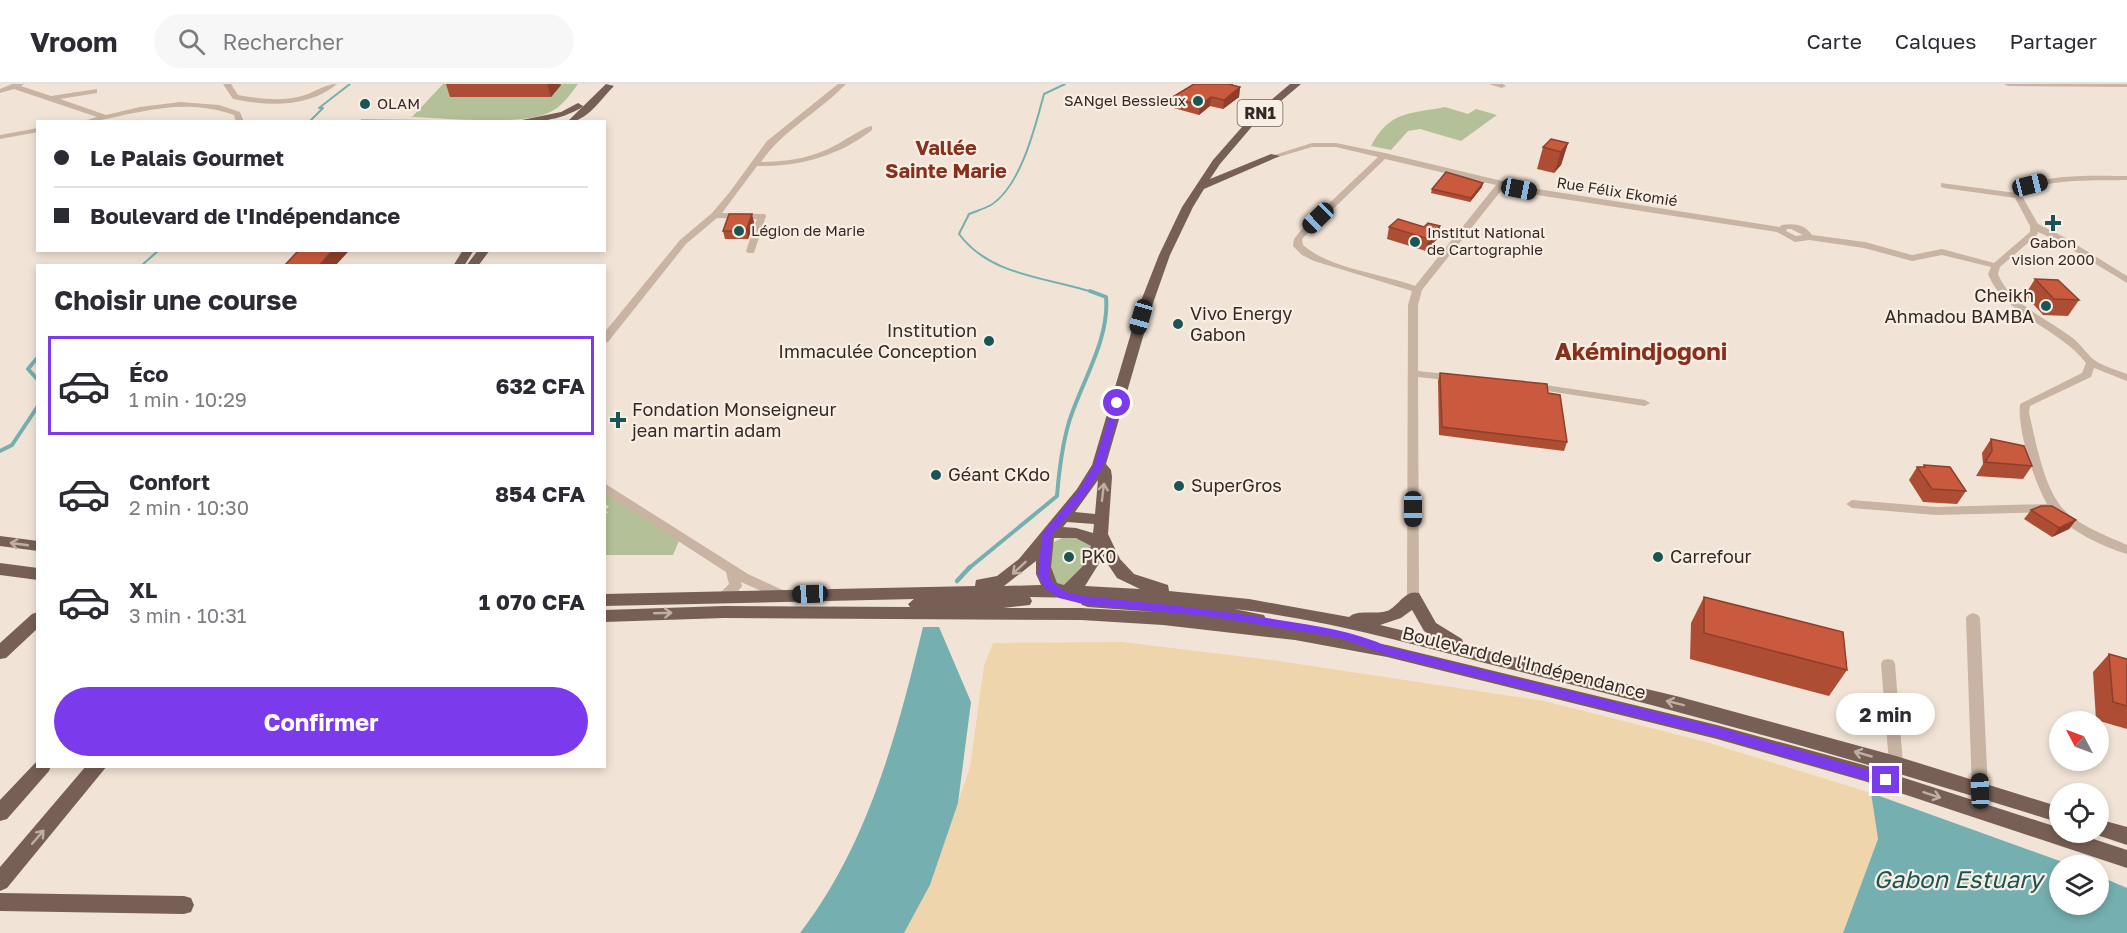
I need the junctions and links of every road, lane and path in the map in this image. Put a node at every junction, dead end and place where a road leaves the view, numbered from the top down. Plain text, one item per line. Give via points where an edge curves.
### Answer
1 (227, 84) edge
2 (333, 84) edge
3 (842, 84) edge
4 (1296, 84) edge
5 (1493, 84) edge
6 (2008, 84) edge
7 (17, 85) edge
8 (610, 85) edge
9 (2127, 85) edge
10 (1502, 86) dead end
11 (0, 91) edge
12 (94, 91) dead end
13 (586, 93) dead end
14 (53, 98) junction
15 (578, 106) junction
16 (106, 117) junction
17 (92, 120) edge
18 (240, 120) edge
19 (535, 120) edge
20 (569, 120) edge
21 (572, 120) edge
22 (585, 120) edge
23 (869, 128) dead end
24 (36, 130) edge
25 (0, 137) edge
26 (1385, 155) junction
27 (1275, 156) joint
28 (1242, 158) junction
29 (754, 164) junction
30 (1217, 166) junction
31 (2127, 178) edge
32 (1501, 184) junction
33 (1944, 185) dead end
34 (1199, 188) junction
35 (2018, 196) junction
36 (715, 215) junction
37 (2034, 226) junction
38 (751, 251) dead end
39 (486, 252) edge
40 (473, 264) edge
41 (1996, 266) junction
42 (2127, 280) edge
43 (1417, 290) junction
44 (606, 338) edge
45 (2091, 363) junction
46 (1415, 374) junction
47 (2127, 378) edge
48 (1467, 379) edge
49 (1521, 385) edge
50 (1645, 403) dead end
51 (1099, 465) junction
52 (606, 488) edge
53 (1852, 504) dead end
54 (2055, 508) junction
55 (1062, 516) junction
56 (1047, 534) junction
57 (1101, 534) junction
58 (0, 541) edge
59 (36, 546) edge
60 (2127, 550) edge
61 (0, 562) edge
62 (36, 565) edge
63 (0, 569) edge
64 (732, 570) junction
65 (36, 574) edge
66 (978, 593) junction
67 (1062, 593) junction
68 (934, 594) junction
69 (782, 595) junction
70 (722, 597) junction
71 (1413, 597) junction
72 (606, 600) edge
73 (1214, 602) junction
74 (767, 612) junction
75 (606, 616) edge
76 (1973, 618) dead end
77 (1332, 619) junction
78 (36, 620) edge
79 (1387, 651) junction
80 (0, 653) edge
81 (1487, 656) junction
82 (1888, 664) dead end
83 (1896, 764) junction
84 (40, 768) edge
85 (96, 768) edge
86 (1980, 791) junction
87 (2049, 812) edge
88 (0, 813) edge
89 (2109, 830) edge
90 (2127, 836) edge
91 (2127, 859) edge
92 (0, 882) edge
93 (0, 902) edge
94 (184, 905) dead end

1 - 2 street via 237,97 294,102
3 - 29 street via 770,143
4 - 28 main road, RN1 via 1265,108
5 - 10 street
6 - 9 street
7 - 11 street
7 - 14 street
8 - 21 main road via 582,115
8 - 22 main road
12 - 14 street
13 - 15 main road
14 - 16 street
15 - 19 main road via 564,114
15 - 20 main road
16 - 17 street
16 - 18 street via 154,107 195,106 235,112
23 - 29 street via 854,142 806,159 782,165
24 - 25 street
26 - 27 street, Rue Félix Ekomié via 1318,144
26 - 32 street, Rue Félix Ekomié
26 - 43 street via 1304,232 1299,246 1309,257
27 - 28 main road
28 - 30 main road, RN1
28 - 30 main road via 1230,169
28 - 34 main road
29 - 36 street
30 - 34 main road, RN1
31 - 35 street via 2046,181 2025,187
32 - 41 street, Rue Félix Ekomié via 1592,202 1781,230 1796,239 1809,237 1865,245 1912,258 1952,253
32 - 43 street
33 - 35 street
34 - 51 main road, RN1 via 1179,220 1145,304
35 - 37 street
36 - 38 street via 762,216
36 - 44 street via 683,242
37 - 41 street via 2031,237
37 - 42 street
39 - 40 main road
41 - 45 street via 1993,278 2000,288 2077,347
43 - 46 street via 1413,305
45 - 47 street
45 - 54 street via 2087,375 2023,409 2047,494
46 - 48 street
46 - 71 street
49 - 50 street
51 - 55 main road, RN1
57 -> 51 main road, RN1 via 1105,477
52 - 64 street
53 - 54 street via 1936,511
54 - 60 street via 2071,521
55 - 56 main road, RN1
55 - 57 main road
56 - 57 main road
56 -> 66 main road via 1013,574
56 - 67 main road via 1043,576
57 - 67 main road, RN1 via 1089,568
57 - 73 main road via 1117,570 1126,578
59 -> 58 main road
61 - 62 main road
63 - 65 main road
64 - 69 street
64 - 70 street via 736,586
66 - 67 main road via 1041,601
66 - 68 main road
67 - 73 main road, Boulevard de l'Indépendance via 1123,593
67 - 79 main road via 1083,600 1284,623 1359,638
68 - 69 main road
68 - 74 main road
69 - 70 main road
70 - 72 main road
71 - 77 main road via 1390,618
71 - 81 main road via 1424,619 1439,635
73 - 77 main road, Boulevard de l'Indépendance
75 -> 74 main road, Boulevard de l'Indépendance
74 - 79 main road, Boulevard de l'Indépendance via 1109,615 1245,627
76 - 86 street
77 - 81 main road, Boulevard de l'Indépendance
78 - 80 main road
79 -> 91 main road, Boulevard de l'Indépendance via 1816,759
83 -> 81 main road, Boulevard de l'Indépendance via 1760,724
82 - 83 street
83 - 86 main road, Boulevard de l'Indépendance
84 - 88 main road
92 -> 85 main road
86 - 87 main road, Boulevard de l'Indépendance
89 - 90 main road
93 - 94 main road

